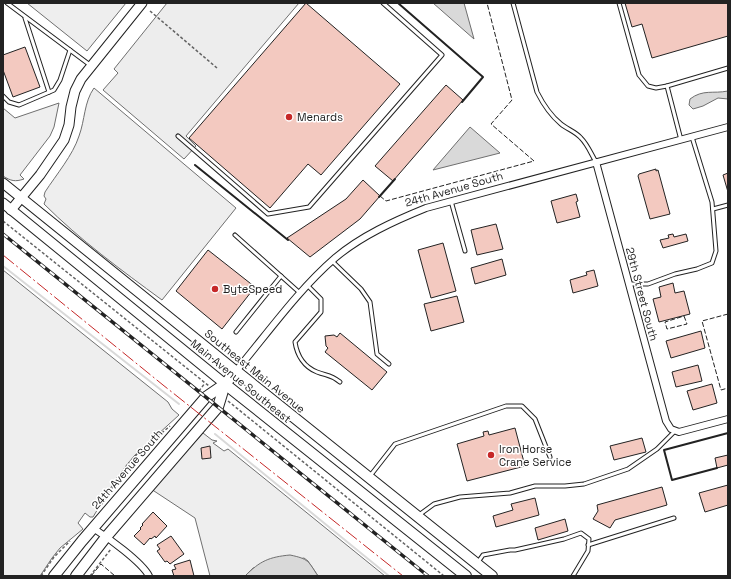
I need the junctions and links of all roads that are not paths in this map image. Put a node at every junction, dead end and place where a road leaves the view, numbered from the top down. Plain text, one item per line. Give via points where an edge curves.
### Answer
1 (7, 3) edge
2 (142, 3) edge
3 (383, 3) edge
4 (513, 3) edge
5 (619, 3) edge
6 (24, 16) junction
7 (70, 50) junction
8 (91, 66) junction
9 (728, 68) edge
10 (667, 86) junction
11 (49, 92) junction
12 (3, 96) edge
13 (728, 127) edge
14 (178, 136) dead end
15 (692, 137) junction
16 (681, 140) junction
17 (596, 162) junction
18 (3, 183) edge
19 (21, 198) junction
20 (451, 201) junction
21 (3, 203) edge
22 (728, 205) edge
23 (713, 209) junction
24 (11, 210) junction
25 (235, 235) dead end
26 (465, 251) dead end
27 (332, 260) junction
28 (281, 276) junction
29 (629, 284) junction
30 (307, 285) junction
31 (300, 293) junction
32 (236, 332) dead end
33 (389, 364) dead end
34 (236, 371) junction
35 (340, 382) dead end
36 (225, 384) junction
37 (728, 419) edge
38 (673, 430) junction
39 (550, 457) dead end
40 (369, 478) junction
41 (417, 516) junction
42 (674, 518) dead end
43 (92, 528) junction
44 (106, 537) junction
45 (588, 545) junction
46 (476, 564) junction
47 (54, 576) edge
48 (76, 576) edge
49 (149, 576) edge
50 (466, 576) edge
51 (492, 576) edge
52 (573, 576) edge

1 - 6 lane
2 - 8 main road
3 - 14 lane via 442,55 309,207 268,214
4 - 17 lane via 542,102 549,113 581,138
5 - 10 lane via 638,75 648,86
6 - 7 lane
6 - 11 lane
7 - 8 lane
7 - 11 lane via 60,80 54,90
8 - 19 main road via 75,90 64,140
9 - 10 lane
10 - 16 lane
11 - 12 lane via 19,104 9,102
13 - 15 street, 24th Avenue South
15 - 16 street, 24th Avenue South
15 - 23 lane
16 - 17 street, 24th Avenue South
17 - 20 street, 24th Avenue South
17 - 29 street, 29th Street South
18 - 19 main road, Southeast Main Avenue
19 - 24 main road
19 - 34 main road, Southeast Main Avenue
20 - 26 lane
20 - 27 street, 24th Avenue South via 399,219 367,236
21 - 24 main road, Main Avenue Southeast
22 - 23 lane
23 - 29 lane via 716,251 712,263 648,284
24 - 36 main road, Main Avenue Southeast
25 - 28 lane
27 - 30 street, 24th Avenue South
27 - 33 lane via 361,289 370,302 377,354
28 - 31 lane
28 - 32 lane
29 - 38 street, 29th Street South via 666,421
30 - 31 street, 24th Avenue South
30 - 35 lane via 321,300 321,312 295,342 296,352 302,361 316,372 333,376
31 - 34 street, 24th Avenue South
34 - 36 main road, 24th Avenue South
34 - 40 main road, Southeast Main Avenue
36 - 43 main road, 24th Avenue South via 206,397
36 - 44 main road, 24th Avenue South via 218,407
36 - 50 main road, Main Avenue Southeast
37 - 38 street via 678,432
38 - 41 lane via 658,449 628,469 584,484 536,486 510,493 460,497 434,504
39 - 40 lane via 535,419 522,406 506,406 396,444
40 - 41 main road, Southeast Main Avenue
41 - 46 main road, Southeast Main Avenue
42 - 45 lane
43 - 44 street
43 - 47 main road, 24th Avenue South
44 - 48 main road, 24th Avenue South
44 - 49 street via 138,563
45 - 46 lane via 589,539 581,533 564,539 483,555
45 - 52 lane via 588,551
46 - 51 main road, Southeast Main Avenue

